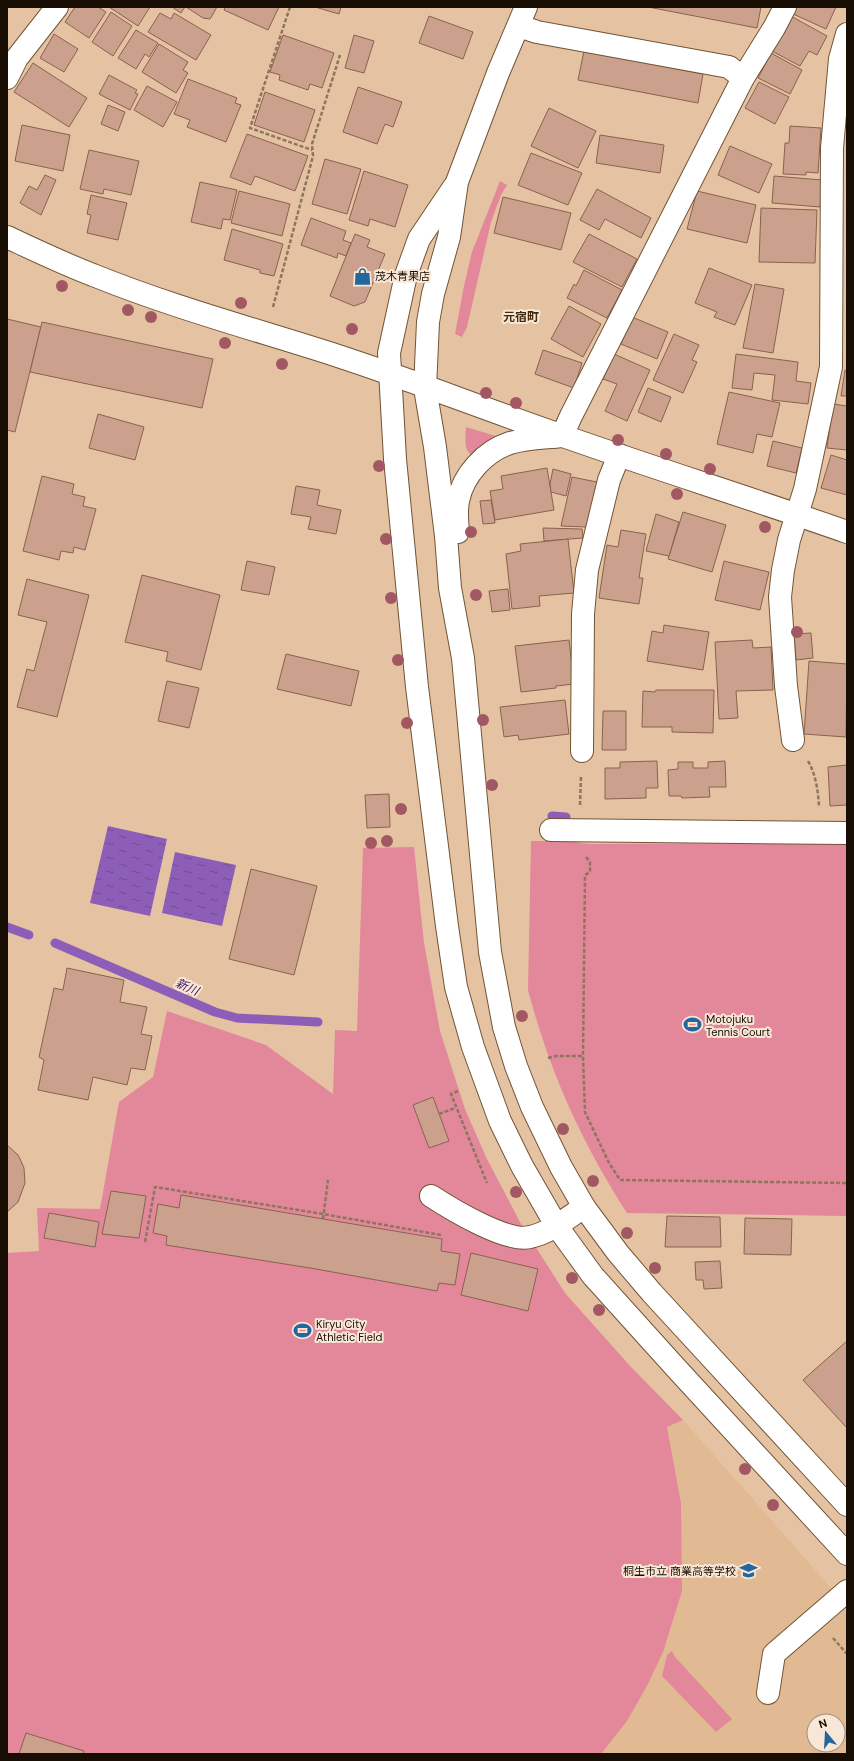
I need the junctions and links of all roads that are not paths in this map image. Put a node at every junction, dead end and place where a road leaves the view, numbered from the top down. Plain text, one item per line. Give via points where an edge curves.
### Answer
1 (57, 7) edge
2 (785, 7) edge
3 (523, 17) edge
4 (847, 34) edge
5 (8, 74) edge
6 (744, 78) junction
7 (842, 97) edge
8 (457, 182) junction
9 (7, 237) edge
10 (839, 334) edge
11 (390, 375) junction
12 (425, 388) junction
13 (562, 436) junction
14 (619, 455) junction
15 (797, 515) junction
16 (847, 532) edge
17 (463, 658) junction
18 (799, 748) road end
19 (582, 760) road end
20 (551, 830) dead end
21 (847, 833) edge
22 (431, 1196) dead end
23 (584, 1207) junction
24 (556, 1225) junction
25 (847, 1505) edge
26 (847, 1554) edge
27 (847, 1591) edge
28 (768, 1693) dead end

1 - 5 street via 17,58
2 - 6 street
3 - 6 street via 537,32 729,68
3 - 8 street via 498,73
4 - 7 street via 840,59
6 - 13 street
7 - 10 street via 832,148
8 - 11 street via 419,239 406,275 389,354
8 - 12 street via 449,237 428,322
9 - 11 street via 127,288 336,355
10 - 15 street
11 - 12 street
11 - 24 street via 395,459 417,687 456,987 473,1047 500,1120 522,1166
12 - 13 street via 460,398
12 - 17 street via 435,446 450,588
13 - 14 street
13 - 17 street via 523,440 498,449 474,468 460,491 457,515 463,585
14 - 15 street
14 - 19 street via 609,480 587,570 583,614
15 - 16 street
15 - 18 street via 782,570 780,597 786,686
17 - 23 street via 490,952 504,1027 532,1107
20 - 21 street
22 - 24 street via 500,1233 516,1238 529,1238
23 - 24 street
23 - 25 street via 652,1293
24 - 26 street via 593,1276
27 - 28 street via 774,1654

